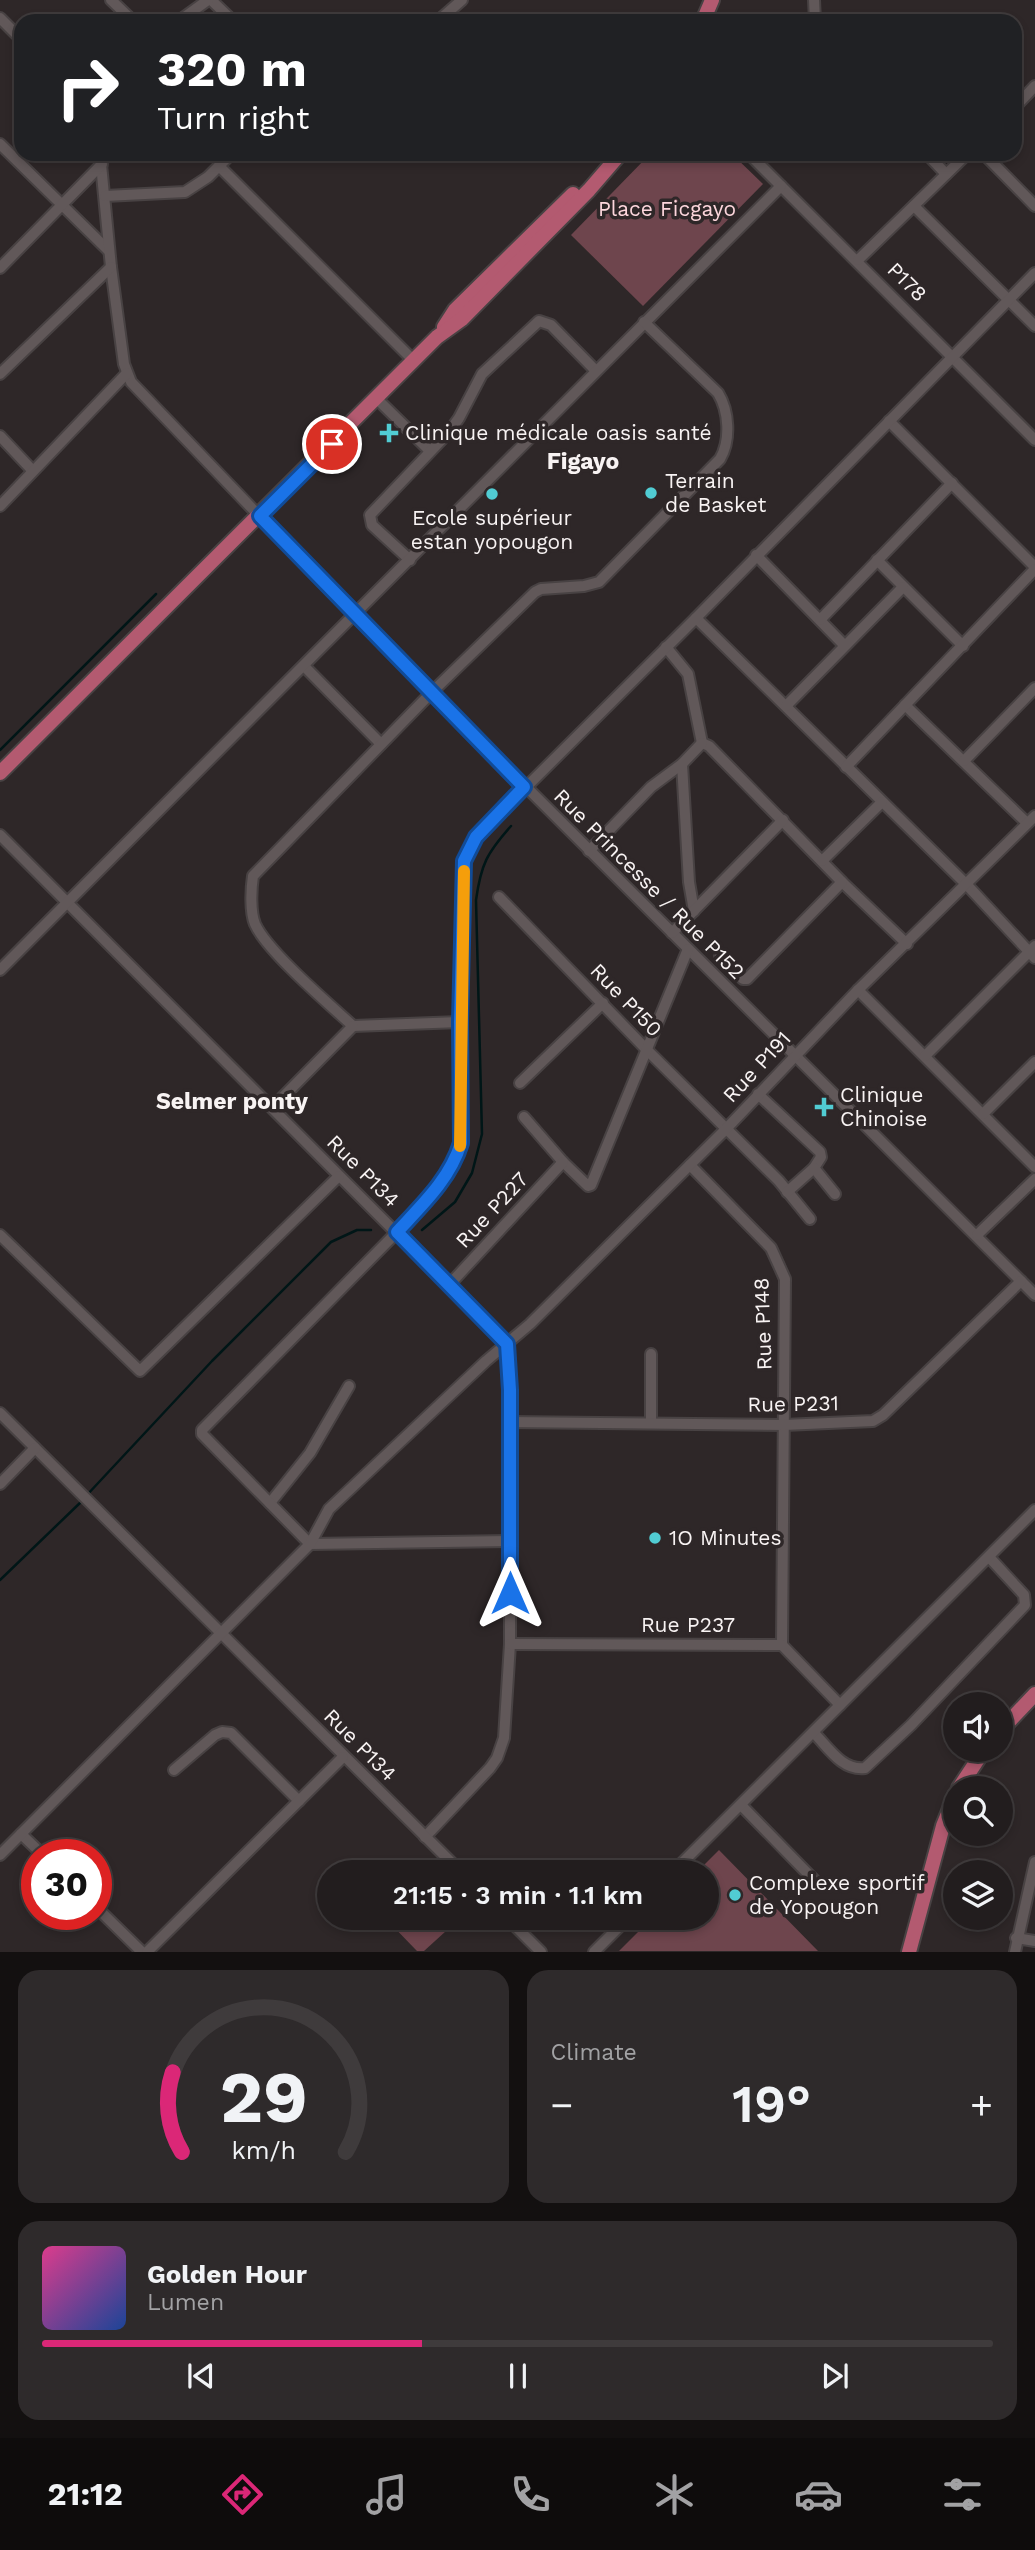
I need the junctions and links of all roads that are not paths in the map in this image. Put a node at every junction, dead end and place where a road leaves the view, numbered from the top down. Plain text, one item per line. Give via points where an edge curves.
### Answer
1 (111, 0) edge
2 (209, 0) edge
3 (462, 0) edge
4 (126, 14) edge
5 (189, 14) edge
6 (225, 14) edge
7 (446, 14) edge
8 (0, 18) edge
9 (9, 27) junction
10 (14, 32) edge
11 (0, 37) edge
12 (1035, 86) edge
13 (1022, 100) edge
14 (0, 144) edge
15 (14, 158) edge
16 (17, 161) edge
17 (99, 161) edge
18 (101, 161) edge
19 (224, 161) edge
20 (611, 161) edge
21 (756, 161) edge
22 (934, 161) edge
23 (960, 161) edge
24 (991, 161) edge
25 (219, 166) junction
26 (946, 174) junction
27 (781, 186) junction
28 (104, 196) junction
29 (62, 205) junction
30 (914, 206) junction
31 (1035, 206) edge
32 (109, 251) junction
33 (858, 260) junction
34 (2, 263) edge
35 (111, 267) junction
36 (1035, 274) edge
37 (1008, 300) junction
38 (644, 322) junction
39 (1035, 326) edge
40 (954, 357) junction
41 (414, 361) junction
42 (596, 371) junction
43 (127, 373) junction
44 (0, 374) edge
45 (377, 399) junction
46 (889, 421) junction
47 (0, 436) edge
48 (1035, 440) edge
49 (430, 452) junction
50 (32, 470) junction
51 (952, 483) junction
52 (0, 506) edge
53 (260, 516) junction
54 (756, 555) junction
55 (410, 560) junction
56 (877, 560) junction
57 (1035, 568) edge
58 (903, 586) junction
59 (354, 615) junction
60 (696, 618) junction
61 (820, 620) junction
62 (844, 645) junction
63 (963, 646) junction
64 (666, 647) junction
65 (304, 666) junction
66 (1035, 688) edge
67 (431, 693) junction
68 (905, 705) junction
69 (786, 706) junction
70 (702, 743) junction
71 (381, 744) junction
72 (964, 761) junction
73 (682, 764) junction
74 (846, 767) junction
75 (0, 773) edge
76 (524, 787) junction
77 (882, 802) junction
78 (1031, 819) edge
79 (783, 820) junction
80 (0, 835) edge
81 (590, 851) junction
82 (822, 861) junction
83 (842, 882) junction
84 (967, 885) junction
85 (499, 897) dead end
86 (66, 903) junction
87 (694, 911) junction
88 (672, 933) junction
89 (907, 944) junction
90 (688, 949) junction
91 (1033, 952) edge
92 (720, 956) dead end
93 (0, 970) edge
94 (858, 990) junction
95 (603, 1003) junction
96 (460, 1022) junction
97 (353, 1026) junction
98 (646, 1049) junction
99 (795, 1055) junction
100 (925, 1056) junction
101 (1035, 1062) edge
102 (520, 1083) dead end
103 (758, 1094) junction
104 (273, 1107) junction
105 (983, 1114) junction
106 (524, 1117) dead end
107 (726, 1129) junction
108 (563, 1162) junction
109 (690, 1165) junction
110 (1035, 1167) edge
111 (814, 1168) junction
112 (339, 1176) junction
113 (1035, 1178) edge
114 (787, 1192) junction
115 (835, 1194) dead end
116 (810, 1219) dead end
117 (397, 1232) junction
118 (0, 1235) edge
119 (977, 1236) junction
120 (1021, 1281) junction
121 (450, 1284) junction
122 (1035, 1295) edge
123 (507, 1344) junction
124 (651, 1354) dead end
125 (349, 1386) dead end
126 (0, 1413) edge
127 (508, 1422) junction
128 (651, 1423) junction
129 (784, 1425) junction
130 (35, 1448) junction
131 (0, 1484) edge
132 (270, 1503) junction
133 (1035, 1510) edge
134 (509, 1541) junction
135 (310, 1544) junction
136 (989, 1557) junction
137 (222, 1634) junction
138 (510, 1644) junction
139 (782, 1645) junction
140 (1035, 1694) edge
141 (840, 1705) junction
142 (1013, 1717) edge
143 (814, 1732) junction
144 (343, 1757) junction
145 (174, 1770) dead end
146 (299, 1801) junction
147 (741, 1805) junction
148 (943, 1826) edge
149 (21, 1834) junction
150 (425, 1837) junction
151 (26, 1839) edge
152 (0, 1854) edge
153 (449, 1860) edge
154 (685, 1860) edge
155 (1035, 1862) edge
156 (818, 1884) dead end
157 (112, 1921) edge
158 (520, 1930) edge
159 (616, 1930) edge
160 (1016, 1938) junction
161 (1035, 1941) edge
162 (145, 1951) edge
163 (541, 1951) edge
164 (594, 1951) edge
165 (909, 1951) edge
166 (1015, 1951) edge

1 - 4 street
2 - 5 street
2 - 6 street
3 - 7 street
8 - 9 street
9 - 10 street
9 - 11 street
12 - 13 street
14 - 15 street
16 - 29 street
17 - 29 street
18 - 28 street
19 - 25 street
20 - 41 main road via 471,293
21 - 27 street, P178
22 - 26 street
23 - 26 street
24 - 31 street
25 - 28 street via 185,192
25 - 41 street
26 - 30 street
27 - 33 street, P178
27 - 38 street
28 - 32 street
29 - 32 street
29 - 34 street
30 - 33 street
30 - 37 street
32 - 35 street
33 - 40 street, P178
35 - 43 street
35 - 44 street
36 - 37 street
37 - 39 street
37 - 40 street
38 - 42 street
38 - 67 street via 724,403 726,443 720,459 599,582 536,592
40 - 46 street
40 - 48 street, P178
41 - 45 main road
42 - 49 street via 551,325 539,321 482,374 459,418
42 - 55 street
43 - 50 street
43 - 53 street, Rue Princesse / Rue P152 via 143,397
45 - 49 street
45 - 53 main road
46 - 51 street
46 - 54 street
47 - 50 street
49 - 55 street via 370,515 372,525
50 - 52 street
51 - 56 street
51 - 57 street
53 - 59 street, Rue Princesse / Rue P152
53 - 75 main road
54 - 60 street
54 - 61 street
55 - 59 street
56 - 58 street
56 - 61 street
57 - 63 street
58 - 62 street
58 - 63 street
59 - 65 street
59 - 67 street, Rue Princesse / Rue P152
60 - 64 street
60 - 69 street
61 - 62 street
62 - 69 street
63 - 68 street
64 - 70 street via 688,674
64 - 76 street
65 - 71 street
65 - 86 street
66 - 72 street
67 - 71 street
67 - 76 street, Rue Princesse / Rue P152
68 - 72 street
68 - 74 street
69 - 74 street
70 - 73 street
70 - 79 street
71 - 97 street via 253,876 257,928
72 - 78 street
73 - 81 street via 651,787
73 - 87 street
74 - 77 street
76 - 81 street, Rue Princesse / Rue P152
76 - 96 street via 476,837 464,861
77 - 82 street
77 - 84 street
78 - 84 street, Rue P191
79 - 82 street
79 - 87 street
80 - 86 street, Rue P134
81 - 88 street, Rue Princesse / Rue P152
82 - 83 street
83 - 89 street
83 - 92 street via 747,979
84 - 89 street, Rue P191
84 - 91 street
85 - 95 street, Rue P150
86 - 93 street
86 - 104 street, Rue P134
87 - 88 street
88 - 90 street, Rue Princesse / Rue P152
89 - 94 street, Rue P191
90 - 98 street
90 - 99 street, Rue Princesse / Rue P152
91 - 100 street
94 - 99 street, Rue P191
94 - 100 street
95 - 98 street, Rue P150
95 - 102 street
96 - 97 street
96 - 117 street via 461,1143 455,1162 438,1186
97 - 104 street
98 - 107 street, Rue P150
98 - 108 street via 591,1185
99 - 103 street, Rue P191
99 - 119 street, Rue Princesse / Rue P152
100 - 105 street
101 - 105 street
103 - 107 street, Rue P191
103 - 111 street via 820,1152
104 - 112 street, Rue P134
105 - 110 street
106 - 108 street
107 - 109 street, Rue P191
107 - 114 street, Rue P150
108 - 121 street, Rue P227
109 - 123 street, Rue P191
109 - 129 street, Rue P148 via 771,1248 779,1262 785,1279
111 - 114 street
111 - 115 street
112 - 117 street, Rue P134
112 - 118 street via 140,1371
113 - 119 street
114 - 116 street, Rue P150
117 - 121 street, Rue P134
117 - 132 street via 202,1430
119 - 120 street, Rue Princesse / Rue P152
120 - 122 street, Rue Princesse / Rue P152
120 - 129 street, Rue P231 via 878,1419
121 - 123 street, Rue P134
123 - 127 street
123 - 135 street, Rue P191 via 329,1509
124 - 128 street
125 - 132 street via 310,1454
126 - 130 street, Rue P134
127 - 128 street, Rue P231
127 - 134 street
128 - 129 street, Rue P231
129 - 139 street, Rue P148
130 - 131 street
130 - 137 street, Rue P134
132 - 135 street
133 - 136 street
134 - 135 street
134 - 138 street
135 - 137 street, Rue P191
136 - 141 street
136 - 143 street via 1024,1595 1025,1605 911,1725 865,1768 854,1769
137 - 144 street, Rue P134
137 - 149 street, Rue P191
138 - 139 street, Rue P237
138 - 150 street via 504,1738 497,1758
139 - 141 street
140 - 142 main road
141 - 143 street
143 - 147 street
144 - 146 street
144 - 150 street, Rue P134
145 - 146 street via 215,1735 231,1734
146 - 162 street
147 - 154 street
147 - 156 street
148 - 165 main road
149 - 151 street
149 - 152 street, Rue P191
150 - 153 street, Rue P134
155 - 160 street
157 - 162 street
158 - 163 street
159 - 164 street
160 - 161 street
160 - 166 street

